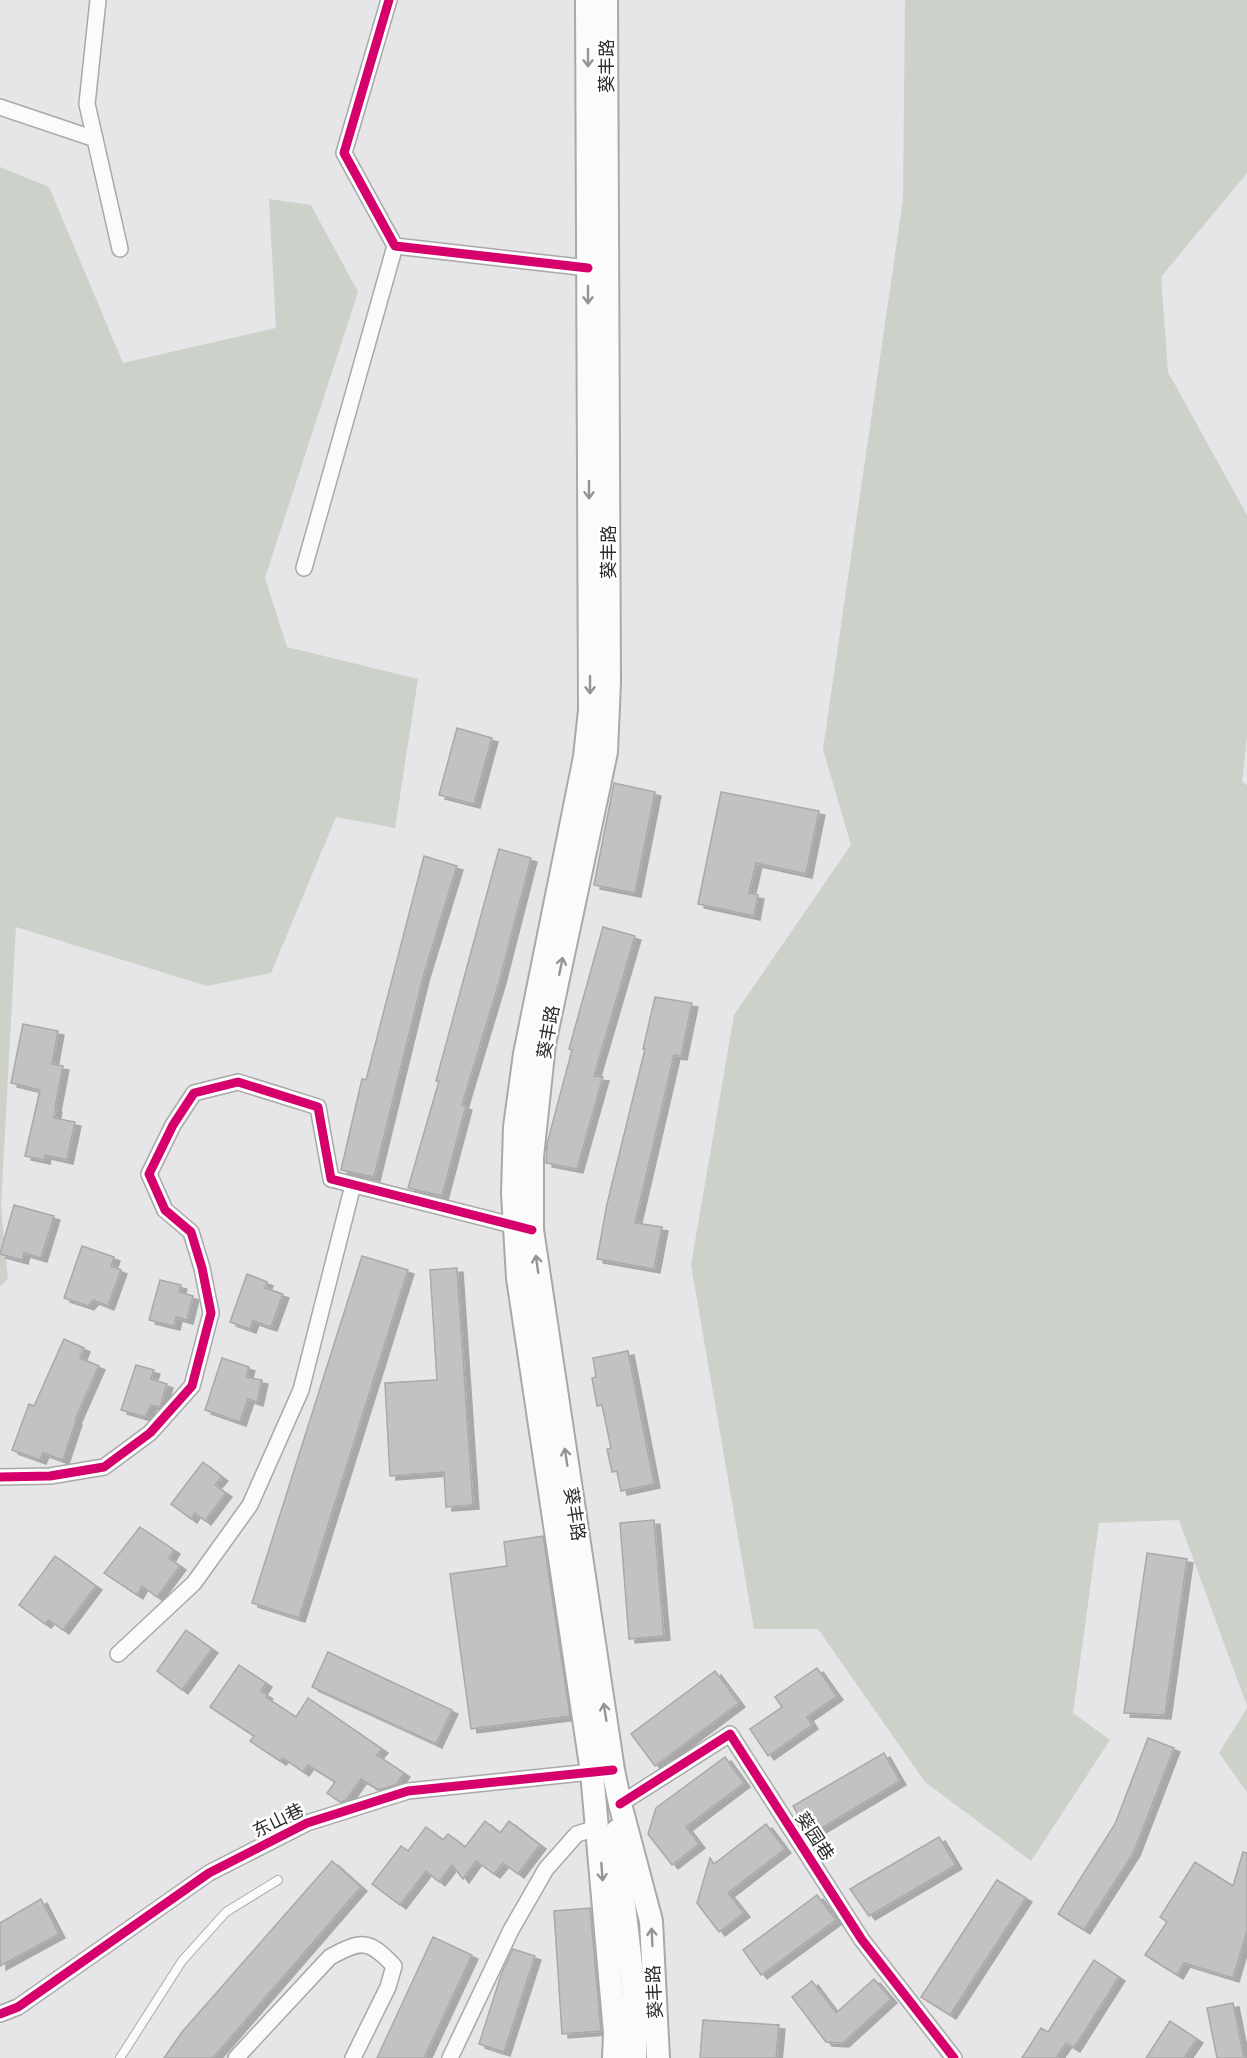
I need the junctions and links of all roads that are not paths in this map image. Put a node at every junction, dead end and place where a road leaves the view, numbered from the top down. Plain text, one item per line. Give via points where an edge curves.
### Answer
1 (98, 0) edge
2 (388, 0) edge
3 (587, 0) edge
4 (606, 0) edge
5 (0, 107) edge
6 (95, 139) junction
7 (396, 246) junction
8 (120, 249) dead end
9 (588, 268) junction
10 (304, 568) dead end
11 (353, 1185) junction
12 (524, 1228) junction
13 (0, 1477) edge
14 (118, 1654) dead end
15 (603, 1771) junction
16 (620, 1804) junction
17 (598, 1827) junction
18 (279, 1880) dead end
19 (0, 2014) edge
20 (120, 2058) edge
21 (236, 2058) edge
22 (353, 2058) edge
23 (450, 2058) edge
24 (614, 2058) edge
25 (635, 2058) edge
26 (658, 2058) edge
27 (954, 2058) edge

1 - 6 street via 87,104
2 - 7 street via 344,153
3 -> 9 main road, 葵丰路
12 -> 4 main road, 葵丰路 via 544,1044 606,752
5 - 6 street
6 - 8 street
7 - 9 street
7 - 10 street
9 -> 12 main road, 葵丰路 via 590,710 585,757 523,1064 514,1127 513,1193
11 - 12 street
11 - 13 street via 331,1179 318,1107 238,1082 194,1094 149,1173 165,1210 191,1232 202,1268 211,1313 192,1386 150,1433 104,1467 50,1476
11 - 14 street via 301,1390 250,1505 194,1583
12 - 15 main road, 葵丰路
15 - 16 main road, 葵丰路
15 - 17 main road, 葵丰路
15 - 19 street, 东山巷 via 408,1791 307,1823 209,1873 18,2007
15 - 25 main road via 629,1945
26 -> 16 main road, 葵丰路 via 651,1921
16 - 27 street, 葵园巷 via 730,1734 862,1940
17 - 23 street via 577,1834 546,1869 511,1930
17 -> 24 main road, 葵丰路
18 - 20 lane via 226,1912 182,1960
21 - 22 street via 330,1957 349,1946 363,1944 380,1951 394,1966 388,1987

